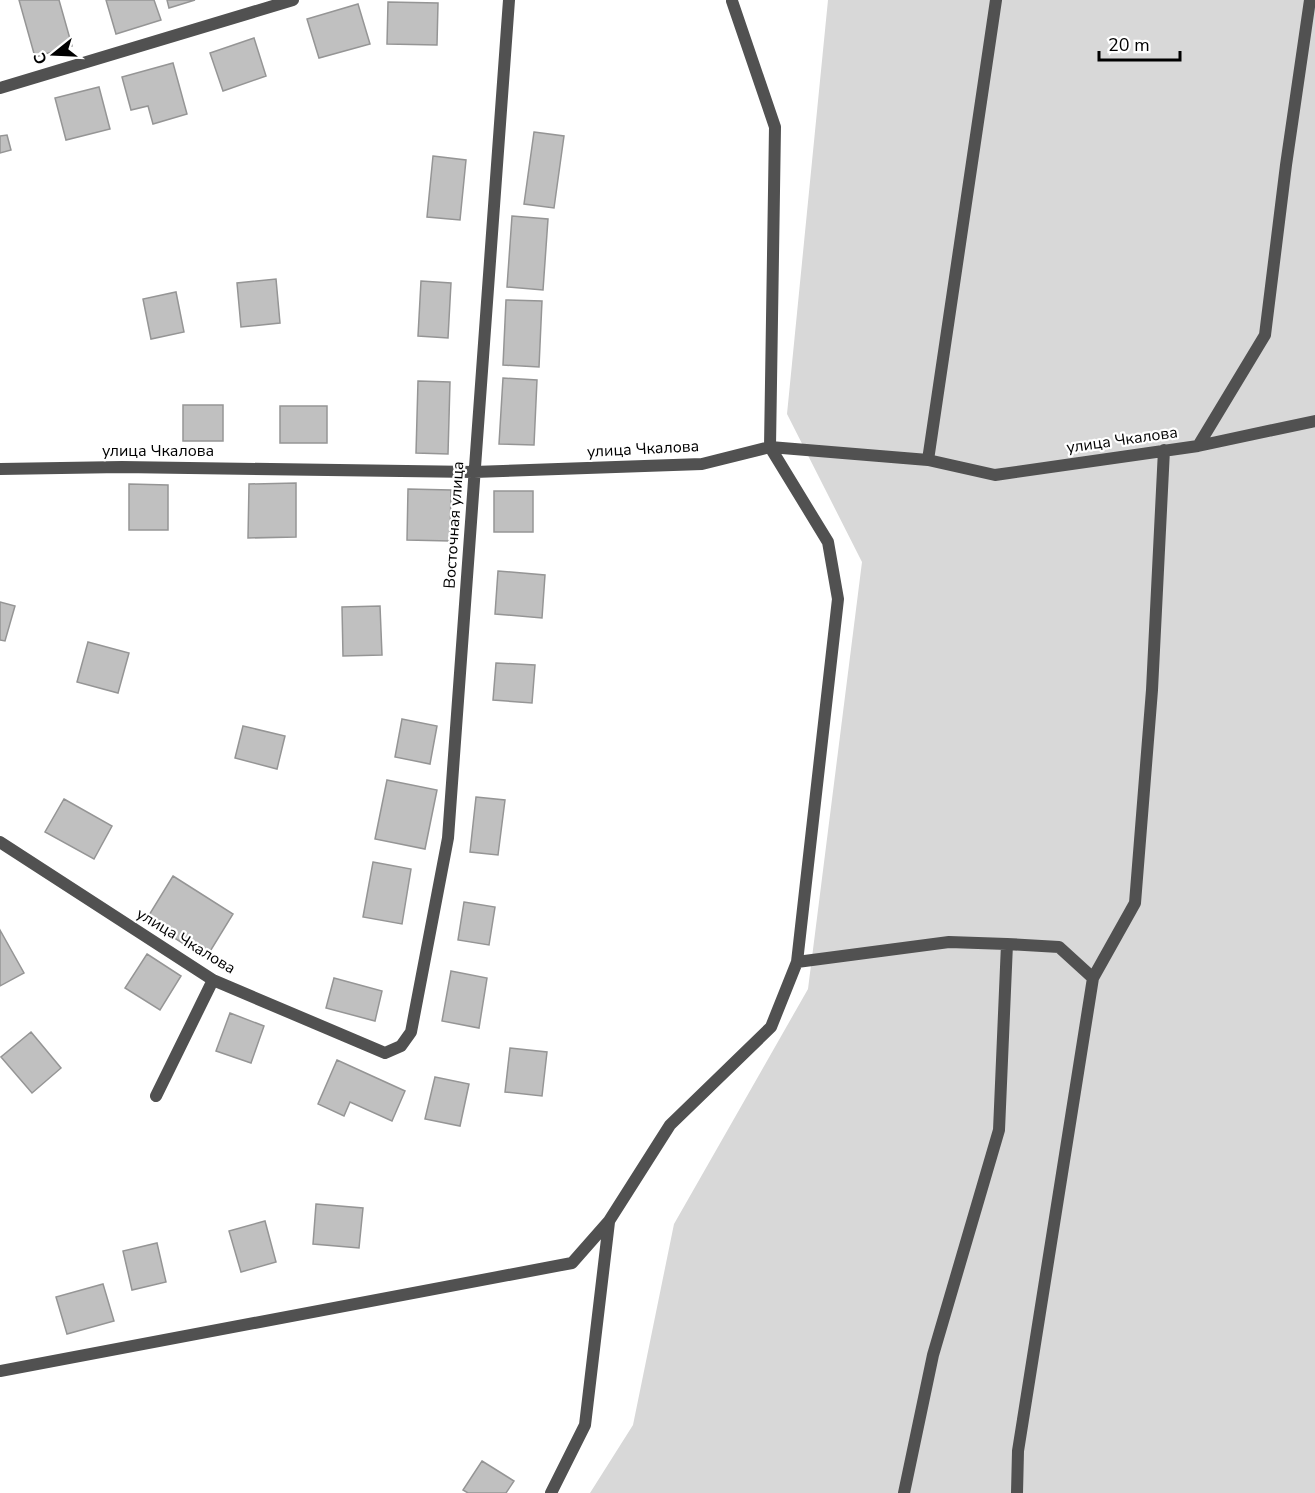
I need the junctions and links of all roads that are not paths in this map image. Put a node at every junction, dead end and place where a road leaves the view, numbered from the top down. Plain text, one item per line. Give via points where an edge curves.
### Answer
1 (293, 0) edge
2 (509, 0) edge
3 (731, 0) edge
4 (745, 0) edge
5 (996, 0) edge
6 (1310, 0) edge
7 (0, 88) edge
8 (1315, 421) edge
9 (1198, 446) junction
10 (770, 447) junction
11 (1164, 450) junction
12 (928, 460) junction
13 (0, 469) edge
14 (474, 472) junction
15 (0, 842) edge
16 (1007, 944) junction
17 (797, 962) junction
18 (1093, 978) junction
19 (213, 980) junction
20 (401, 1046) joint
21 (156, 1096) dead end
22 (609, 1221) junction
23 (0, 1371) edge
24 (551, 1493) edge
25 (904, 1493) edge
26 (1017, 1493) edge

1 - 7 street
2 - 14 street, Восточная улица
3 - 4 street
3 - 10 street via 776,127
5 - 12 street
6 - 9 street via 1265,334
8 - 9 street, улица Чкалова
9 - 11 street, улица Чкалова
10 - 12 street, улица Чкалова
10 - 14 street, улица Чкалова via 702,464
10 - 17 street via 828,542 838,599
11 - 12 street, улица Чкалова via 995,475
11 - 18 street via 1152,690 1135,903
13 - 14 street, улица Чкалова
14 - 20 street, Восточная улица via 448,838 411,1032
15 - 19 street, улица Чкалова
16 - 17 street via 949,942
16 - 18 street via 1059,947
16 - 25 street via 999,1130 933,1355
17 - 22 street via 771,1027 670,1125
18 - 26 street via 1018,1451
19 - 20 street, улица Чкалова via 385,1053
19 - 21 street
22 - 23 street via 572,1263
22 - 24 street via 585,1425

